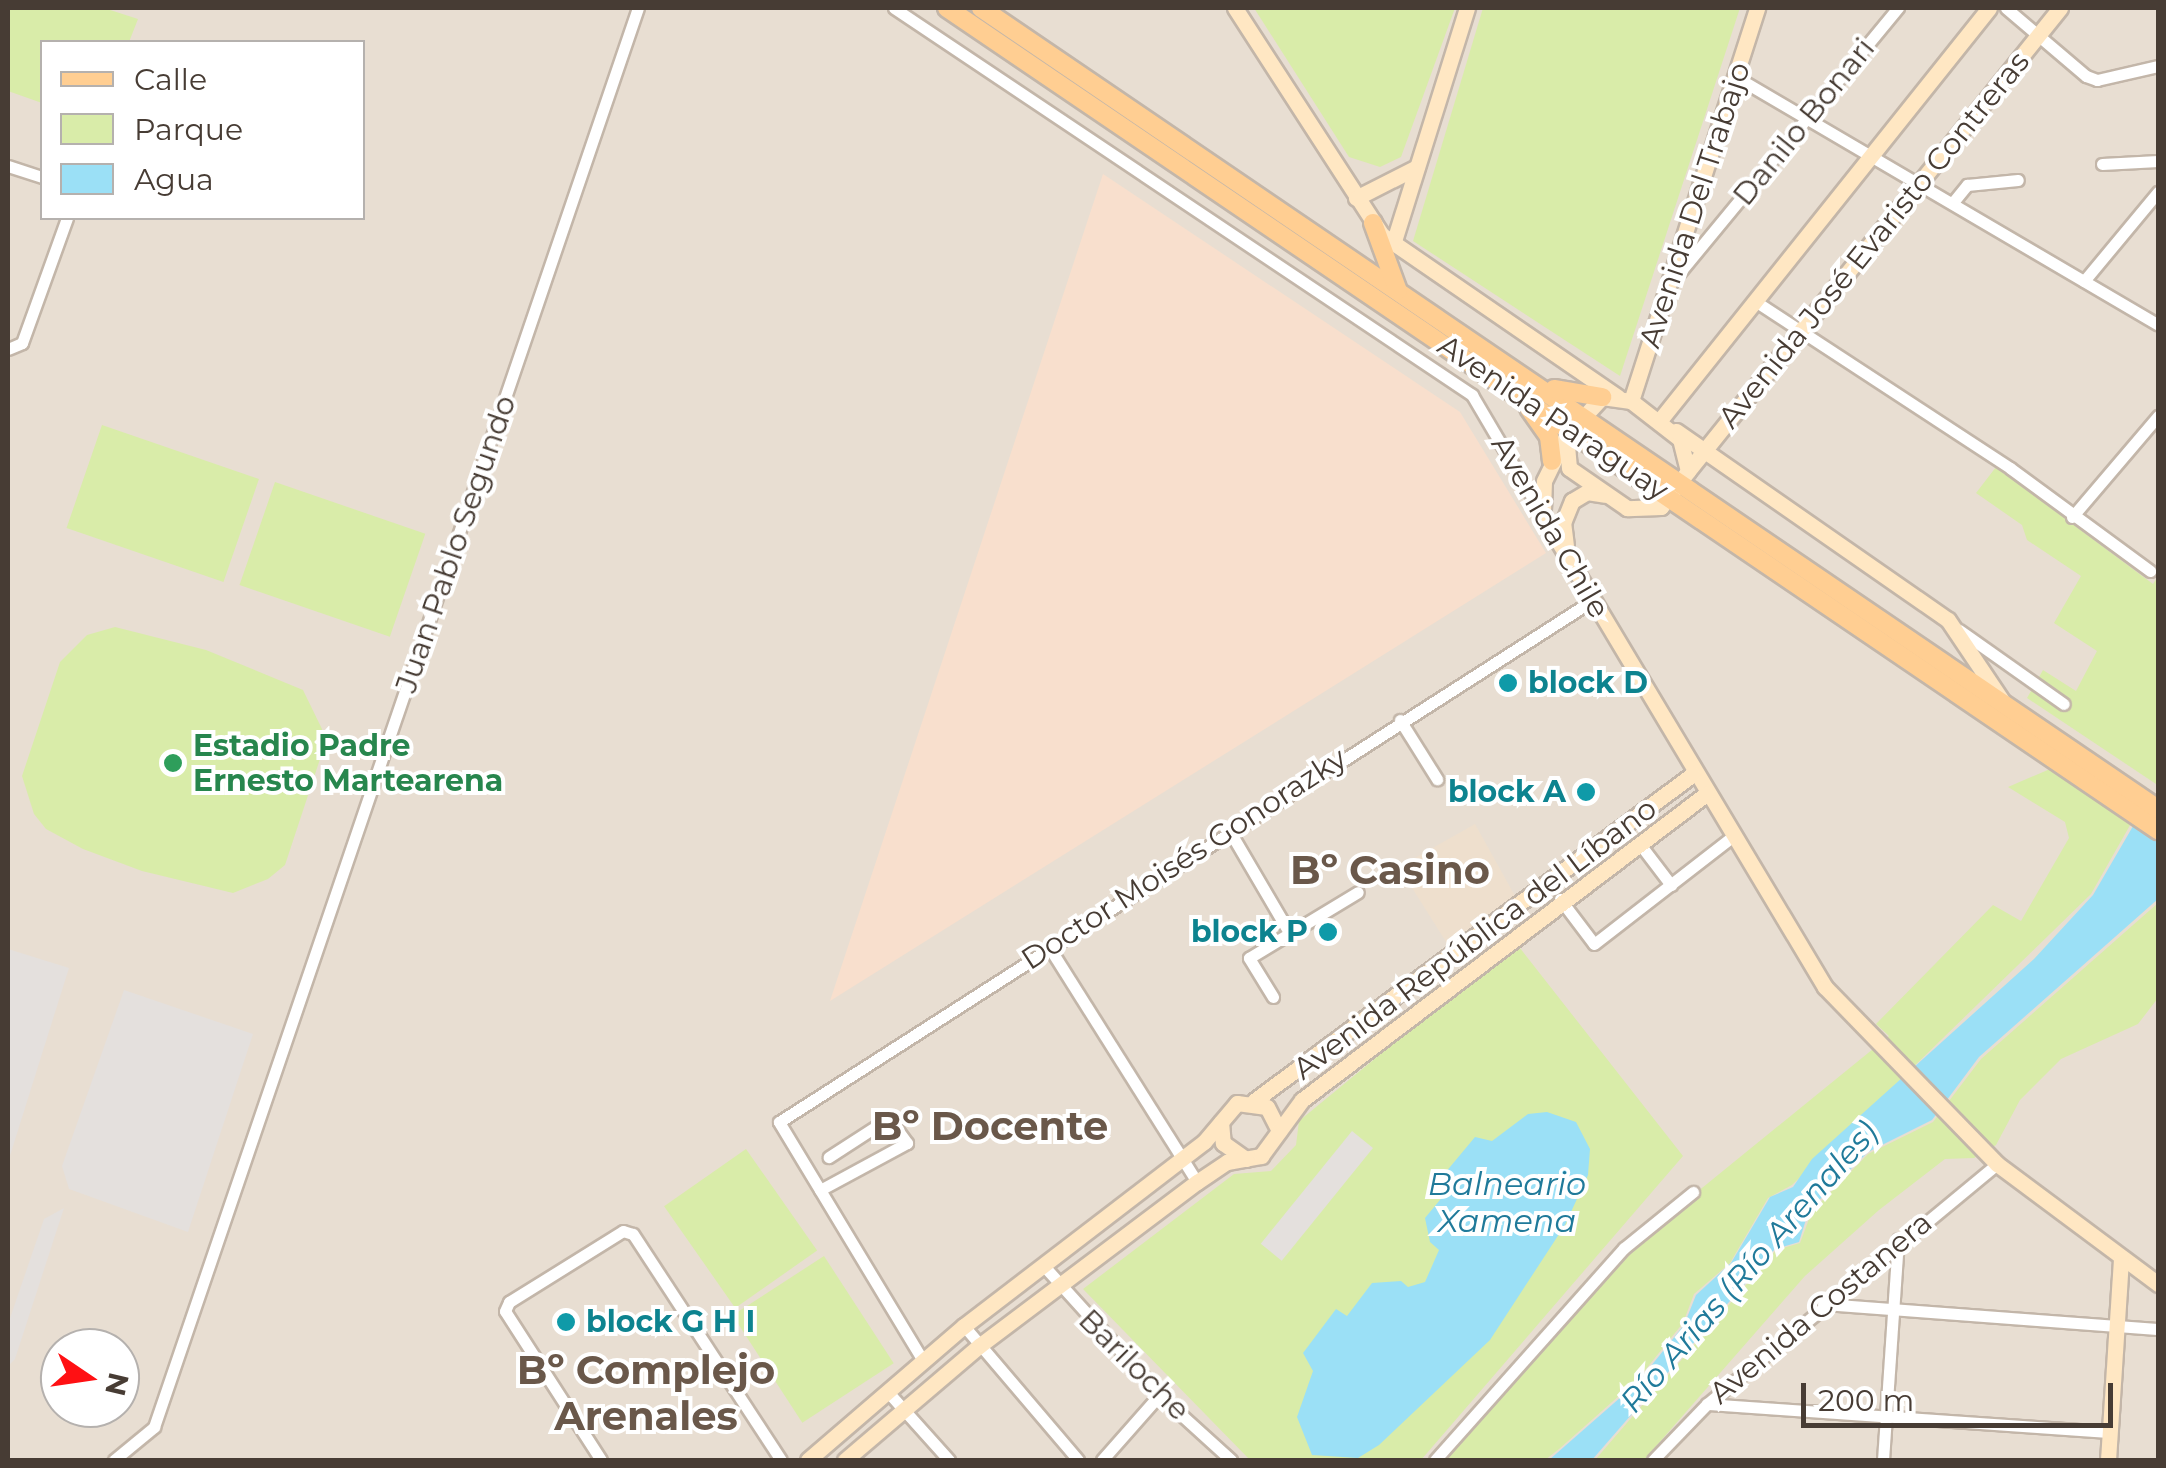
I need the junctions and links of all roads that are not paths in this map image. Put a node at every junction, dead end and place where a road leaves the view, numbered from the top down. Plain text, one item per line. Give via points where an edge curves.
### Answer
1 (638, 8) edge
2 (894, 8) edge
3 (947, 8) edge
4 (981, 8) edge
5 (1235, 8) edge
6 (1467, 8) edge
7 (1757, 8) edge
8 (1898, 8) edge
9 (1989, 8) edge
10 (2006, 8) edge
11 (2060, 8) edge
12 (2038, 34) junction
13 (2158, 66) edge
14 (1736, 77) junction
15 (1807, 121) junction
16 (1870, 155) junction
17 (2158, 161) edge
18 (2102, 164) dead end
19 (8, 166) edge
20 (1416, 167) junction
21 (40, 176) edge
22 (2018, 180) dead end
23 (1923, 182) junction
24 (2158, 192) edge
25 (1356, 198) junction
26 (1954, 201) junction
27 (66, 220) edge
28 (1373, 224) junction
29 (1393, 244) junction
30 (1390, 264) junction
31 (2084, 281) junction
32 (1672, 283) junction
33 (1398, 291) junction
34 (1754, 301) junction
35 (2158, 325) edge
36 (1798, 330) junction
37 (8, 349) edge
38 (1520, 375) junction
39 (1520, 396) junction
40 (1617, 398) junction
41 (2158, 416) edge
42 (1660, 420) junction
43 (1572, 426) junction
44 (1676, 431) junction
45 (1707, 449) junction
46 (1550, 466) junction
47 (1521, 475) junction
48 (1680, 484) junction
49 (1606, 495) junction
50 (1543, 516) junction
51 (2072, 518) junction
52 (2150, 571) dead end
53 (1576, 573) junction
54 (1592, 600) junction
55 (1955, 628) junction
56 (2064, 704) dead end
57 (2006, 706) junction
58 (1400, 720) junction
59 (2058, 752) junction
60 (1693, 774) junction
61 (1437, 779) dead end
62 (1706, 794) junction
63 (2158, 809) edge
64 (1229, 830) junction
65 (2158, 830) edge
66 (1733, 836) junction
67 (1638, 843) junction
68 (1670, 885) junction
69 (1358, 892) dead end
70 (1560, 900) junction
71 (1490, 928) junction
72 (1290, 934) junction
73 (1503, 945) junction
74 (1049, 947) junction
75 (1438, 968) junction
76 (1445, 990) junction
77 (1273, 997) dead end
78 (1254, 1101) junction
79 (1221, 1122) junction
80 (1278, 1130) junction
81 (828, 1157) dead end
82 (1246, 1158) junction
83 (1181, 1162) junction
84 (1997, 1164) junction
85 (1197, 1182) junction
86 (820, 1190) junction
87 (1694, 1192) dead end
88 (1898, 1240) junction
89 (2121, 1259) junction
90 (1043, 1265) junction
91 (2158, 1284) edge
92 (1056, 1286) junction
93 (1822, 1304) junction
94 (1893, 1310) junction
95 (964, 1326) junction
96 (2116, 1327) junction
97 (2158, 1329) edge
98 (979, 1346) junction
99 (922, 1359) junction
100 (887, 1391) junction
101 (1161, 1393) junction
102 (1707, 1404) junction
103 (905, 1409) junction
104 (1886, 1416) junction
105 (2110, 1432) junction
106 (1666, 1446) junction
107 (114, 1460) edge
108 (601, 1460) edge
109 (781, 1460) edge
110 (808, 1460) edge
111 (845, 1460) edge
112 (949, 1460) edge
113 (1078, 1460) edge
114 (1102, 1460) edge
115 (1232, 1460) edge
116 (1435, 1460) edge
117 (1653, 1460) edge
118 (1665, 1460) edge
119 (1884, 1460) edge
120 (2108, 1460) edge

1 - 107 street, Juan Pablo Segundo via 154,1427
2 - 47 street, Avenida Chile via 1472,395
3 - 39 main road, Avenida Paraguay
4 - 33 main road, Avenida Paraguay
5 - 25 street
6 - 20 street
7 - 14 street, Avenida Del Trabajo
8 - 15 street, Danilo Bonari
9 - 16 street, Avenida José Evaristo Contreras
10 - 12 street
11 - 12 street, Avenida José Evaristo Contreras
12 - 13 street via 2097,80
12 - 23 street, Avenida José Evaristo Contreras
14 - 15 street
14 - 32 street, Avenida Del Trabajo
15 - 16 street
15 - 32 street, Danilo Bonari
16 - 23 street
16 - 34 street, Avenida José Evaristo Contreras
17 - 18 street
19 - 21 street
20 - 25 street
20 - 29 street
22 - 26 street via 1967,185
23 - 26 street
23 - 36 street, Avenida José Evaristo Contreras
24 - 31 street
25 - 28 street
26 - 31 street
27 - 37 street via 22,343
28 - 29 street
28 - 30 main road
29 - 30 main road
29 - 40 street
30 - 33 main road
31 - 35 street
32 - 40 street, Avenida Del Trabajo
33 - 38 main road, Avenida Paraguay
34 - 36 street
34 - 42 street, Avenida José Evaristo Contreras
36 - 45 street, Avenida José Evaristo Contreras
36 - 51 street via 2010,468
38 - 40 main road via 1568,395
38 - 43 main road, Avenida Paraguay
39 - 43 main road, Avenida Paraguay
39 - 46 main road via 1550,438
40 - 42 street
40 - 43 street
41 - 51 street
42 - 44 street
43 - 46 street
43 - 48 main road, Avenida Paraguay
43 - 49 street via 1569,468
44 - 45 street
44 - 48 street
45 - 48 street, Avenida José Evaristo Contreras
45 - 55 street
46 - 47 street
46 - 50 street
47 - 50 street, Avenida Chile
48 - 49 street via 1644,512
48 - 57 main road, Avenida Paraguay
48 - 59 main road, Avenida Paraguay
49 - 53 street via 1587,492 1567,510 1563,534
50 - 53 street, Avenida Chile
51 - 52 street
53 - 54 street, Avenida Chile
54 - 58 street, Doctor Moisés Gonorazky
54 - 60 street, Avenida Chile
55 - 56 street
55 - 57 street
57 - 59 main road, Avenida Paraguay
58 - 61 street
58 - 64 street, Doctor Moisés Gonorazky
59 - 63 main road, Avenida Paraguay
59 - 65 main road, Avenida Paraguay
60 - 62 street, Avenida Chile
60 - 71 street, Avenida República del Líbano
62 - 66 street, Avenida Chile
62 - 67 street, Avenida República del Líbano
64 - 72 street
64 - 74 street, Doctor Moisés Gonorazky
66 - 68 street
66 - 84 street, Avenida Chile via 1820,978
67 - 68 street
67 - 70 street, Avenida República del Líbano
68 - 70 street via 1594,944
69 - 72 street
70 - 73 street, Avenida República del Líbano
71 - 73 street via 1504,934
71 - 75 street, Avenida República del Líbano
72 - 77 street via 1249,958
73 - 76 street, Avenida República del Líbano
74 - 83 street
74 - 86 street, Doctor Moisés Gonorazky via 779,1122
75 - 76 street via 1432,982
75 - 78 street, Avenida República del Líbano
76 - 80 street, Avenida República del Líbano via 1302,1100
78 - 79 street via 1236,1103
78 - 80 street via 1273,1114
79 - 82 street via 1223,1143
79 - 83 street
80 - 82 street via 1272,1148
81 - 86 street via 889,1118 907,1143
82 - 85 street
83 - 85 street
83 - 90 street
84 - 88 street, Avenida Costanera
84 - 89 street
85 - 92 street
86 - 99 street
87 - 116 street via 1624,1248
88 - 93 street, Avenida Costanera
88 - 94 street
89 - 91 street
89 - 96 street
90 - 92 street, Bariloche
90 - 95 street
92 - 98 street
92 - 101 street, Bariloche
93 - 94 street
93 - 102 street, Avenida Costanera
94 - 96 street
94 - 104 street
95 - 98 street
95 - 99 street
96 - 97 street
96 - 105 street
98 - 103 street
98 - 113 street
99 - 100 street
100 - 103 street
100 - 110 street
101 - 114 street
101 - 115 street, Bariloche
102 - 104 street
102 - 106 street, Avenida Costanera
103 - 111 street
103 - 112 street
104 - 105 street
104 - 119 street
105 - 120 street
106 - 117 street, Avenida Costanera
106 - 118 street
108 - 109 street via 505,1311 509,1302 624,1230 634,1234

